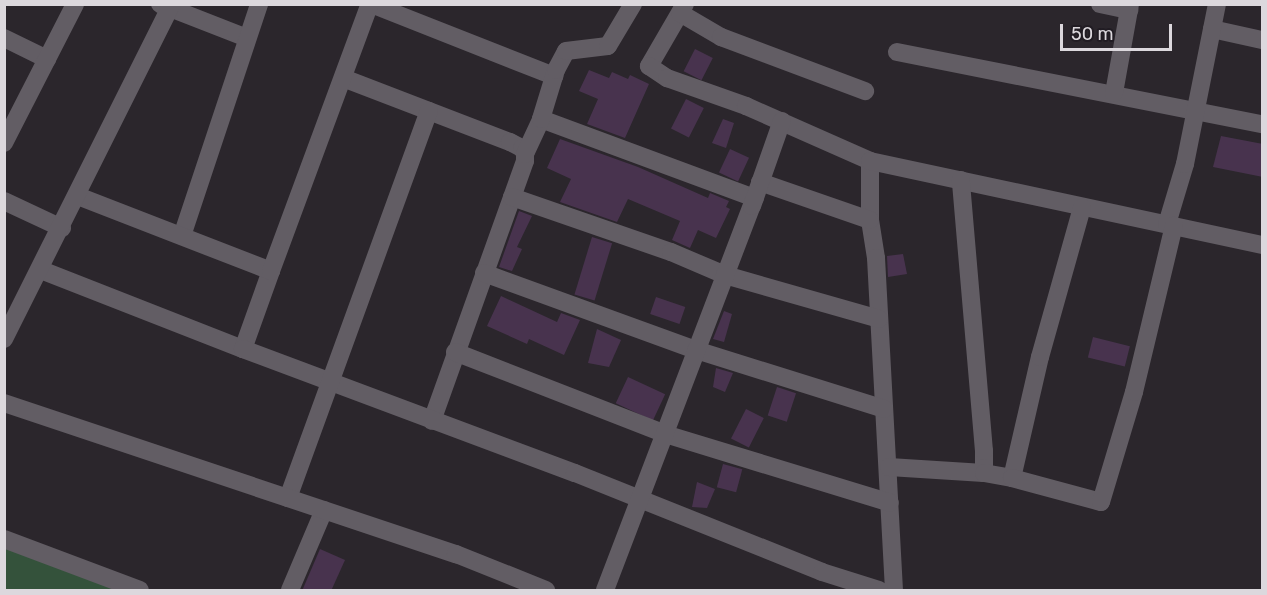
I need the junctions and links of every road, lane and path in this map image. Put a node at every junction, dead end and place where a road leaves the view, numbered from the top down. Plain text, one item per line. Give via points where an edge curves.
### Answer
1 (75, 4) edge
2 (259, 4) edge
3 (371, 4) edge
4 (633, 4) edge
5 (1100, 4) edge
6 (1217, 4) edge
7 (167, 6) edge
8 (1130, 7) edge
9 (682, 9) edge
10 (1212, 29) junction
11 (4, 38) edge
12 (247, 38) junction
13 (1263, 40) edge
14 (897, 52) dead end
15 (46, 58) junction
16 (554, 76) junction
17 (342, 78) junction
18 (865, 92) dead end
19 (1114, 93) junction
20 (429, 111) junction
21 (1194, 111) junction
22 (541, 119) junction
23 (782, 122) junction
24 (1263, 124) edge
25 (6, 138) edge
26 (525, 154) junction
27 (870, 161) junction
28 (961, 180) junction
29 (757, 190) junction
30 (78, 196) junction
31 (512, 197) junction
32 (4, 201) edge
33 (1082, 208) junction
34 (870, 220) junction
35 (1171, 225) junction
36 (62, 228) junction
37 (182, 236) junction
38 (1263, 245) edge
39 (41, 270) junction
40 (271, 271) junction
41 (484, 273) junction
42 (725, 274) junction
43 (879, 319) junction
44 (6, 332) edge
45 (243, 350) junction
46 (696, 350) junction
47 (456, 352) junction
48 (331, 380) junction
49 (4, 403) edge
50 (884, 409) junction
51 (432, 421) junction
52 (665, 434) junction
53 (889, 467) junction
54 (984, 473) junction
55 (1012, 478) junction
56 (288, 498) junction
57 (641, 499) junction
58 (890, 502) junction
59 (324, 510) junction
60 (4, 539) edge
61 (140, 591) edge
62 (291, 591) edge
63 (546, 591) edge
64 (605, 591) edge
65 (879, 591) edge
66 (894, 591) edge

1 - 15 street
2 - 12 street
3 - 16 street
3 - 17 street
4 - 16 street via 608,46 566,51
5 - 8 street
6 - 10 street
7 - 12 street
7 - 30 street
8 - 19 street
9 - 18 street via 721,37
9 - 23 street via 649,66 667,78
10 - 13 street
10 - 21 street
11 - 15 street
12 - 37 street
14 - 19 street
15 - 25 street
16 - 22 street
17 - 20 street
17 - 40 street
19 - 21 street
20 - 26 street via 522,148
20 - 48 street
21 - 24 street
21 - 35 street
22 - 26 street
22 - 29 street
23 - 27 street
23 - 29 street
26 - 31 street
27 - 28 street
27 - 34 street
28 - 33 street
28 - 54 street
29 - 34 street
29 - 42 street
30 - 36 street
30 - 37 street
31 - 41 street
31 - 42 street
32 - 36 street
33 - 35 street
33 - 55 street via 1040,357
34 - 43 street
35 - 38 street
35 - 55 street via 1134,392 1101,502
36 - 39 street
37 - 40 street
39 - 44 street
39 - 45 street
40 - 45 street
41 - 46 street
41 - 47 street
42 - 43 street
42 - 46 street
43 - 50 street
45 - 48 street
46 - 50 street
46 - 52 street
47 - 51 street
47 - 52 street
48 - 51 street
48 - 56 street
49 - 56 street
50 - 53 street
51 - 57 street
52 - 57 street
52 - 58 street
53 - 54 street
53 - 58 street
54 - 55 street
56 - 59 street
57 - 64 street
57 - 65 street
58 - 66 street
59 - 62 street
59 - 63 street
60 - 61 street

